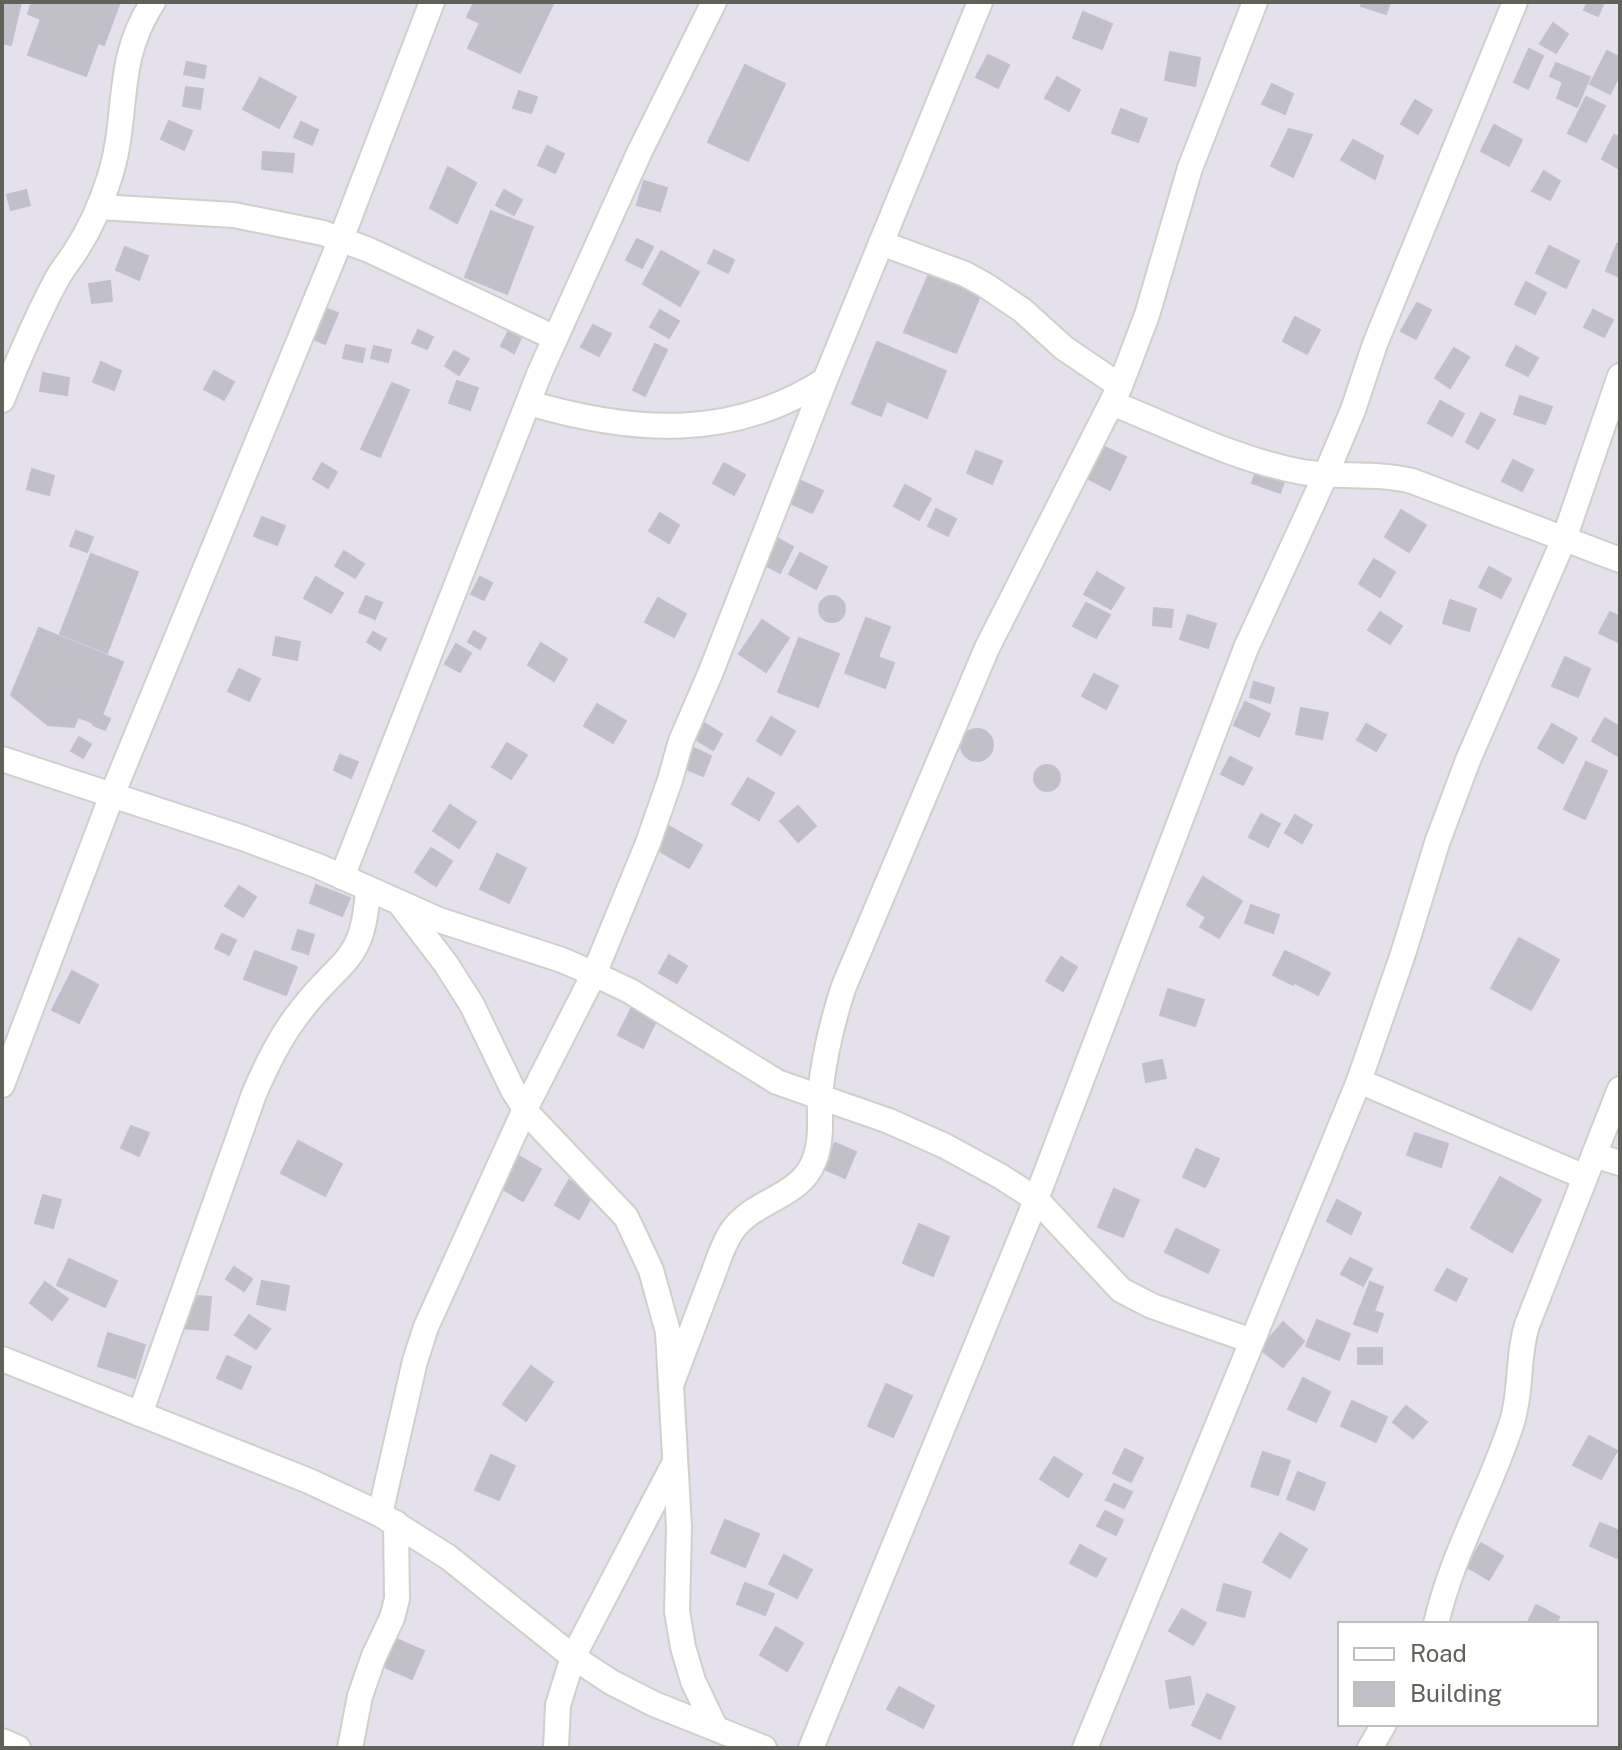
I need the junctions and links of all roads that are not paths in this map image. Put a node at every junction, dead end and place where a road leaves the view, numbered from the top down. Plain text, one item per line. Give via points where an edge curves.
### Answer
1 (153, 2) edge
2 (432, 2) edge
3 (714, 2) edge
4 (980, 2) edge
5 (1255, 2) edge
6 (1515, 2) edge
7 (99, 207) junction
8 (341, 239) junction
9 (881, 243) junction
10 (555, 338) junction
11 (1620, 376) edge
12 (825, 380) junction
13 (1116, 395) junction
14 (2, 400) edge
15 (529, 403) junction
16 (1326, 474) junction
17 (1564, 539) junction
18 (1620, 560) edge
19 (2, 759) edge
20 (112, 795) junction
21 (342, 877) junction
22 (368, 890) junction
23 (399, 903) junction
24 (594, 974) junction
25 (1359, 1081) junction
26 (2, 1085) edge
27 (1620, 1089) edge
28 (820, 1098) junction
29 (525, 1109) junction
30 (1613, 1117) edge
31 (1620, 1163) edge
32 (1589, 1166) junction
33 (1036, 1199) junction
34 (1252, 1341) junction
35 (2, 1359) edge
36 (671, 1385) junction
37 (140, 1414) junction
38 (675, 1462) junction
39 (388, 1518) junction
40 (1437, 1622) edge
41 (573, 1657) junction
42 (1383, 1726) edge
43 (715, 1727) junction
44 (2, 1741) edge
45 (18, 1748) edge
46 (350, 1748) edge
47 (556, 1748) edge
48 (764, 1748) edge
49 (811, 1748) edge
50 (1085, 1748) edge
51 (1370, 1748) edge

1 - 7 street via 127,60 118,145
2 - 8 street
3 - 10 street
4 - 9 street
5 - 13 street via 1190,168 1147,315
6 - 16 street
7 - 8 street via 234,215
7 - 14 street via 59,273
8 - 10 street
8 - 20 street
9 - 12 street
9 - 13 street via 985,285 1022,310
10 - 15 street
11 - 17 street
12 - 15 street via 778,407 707,425 606,421
12 - 24 street via 689,718 648,843
13 - 16 street via 1267,464
13 - 28 street via 987,648 844,986
15 - 21 street
16 - 17 street via 1412,481
16 - 33 street via 1246,648
17 - 18 street
17 - 25 street via 1468,760
19 - 20 street
20 - 21 street
20 - 26 street
21 - 22 street
22 - 23 street
22 - 37 street via 366,917 348,962 302,1008 267,1064
23 - 24 street
23 - 29 street via 472,1005
24 - 28 street via 630,991 758,1073
24 - 29 street
25 - 32 street
25 - 34 street
27 - 30 street
28 - 33 street via 945,1146
28 - 36 street via 822,1123 809,1171 730,1233
29 - 36 street via 626,1217 640,1243 662,1300
29 - 39 street via 426,1327 415,1361
30 - 32 street
31 - 32 street
32 - 40 street via 1527,1325 1512,1421 1448,1577
33 - 34 street via 1121,1290
33 - 49 street
34 - 50 street
35 - 37 street
36 - 38 street
37 - 39 street
38 - 41 street
38 - 43 street via 677,1611 693,1681
39 - 41 street via 448,1557
39 - 46 street via 399,1579 397,1599 360,1696
41 - 43 street via 654,1704
41 - 47 street via 558,1705
42 - 51 street
43 - 48 street
44 - 45 street

